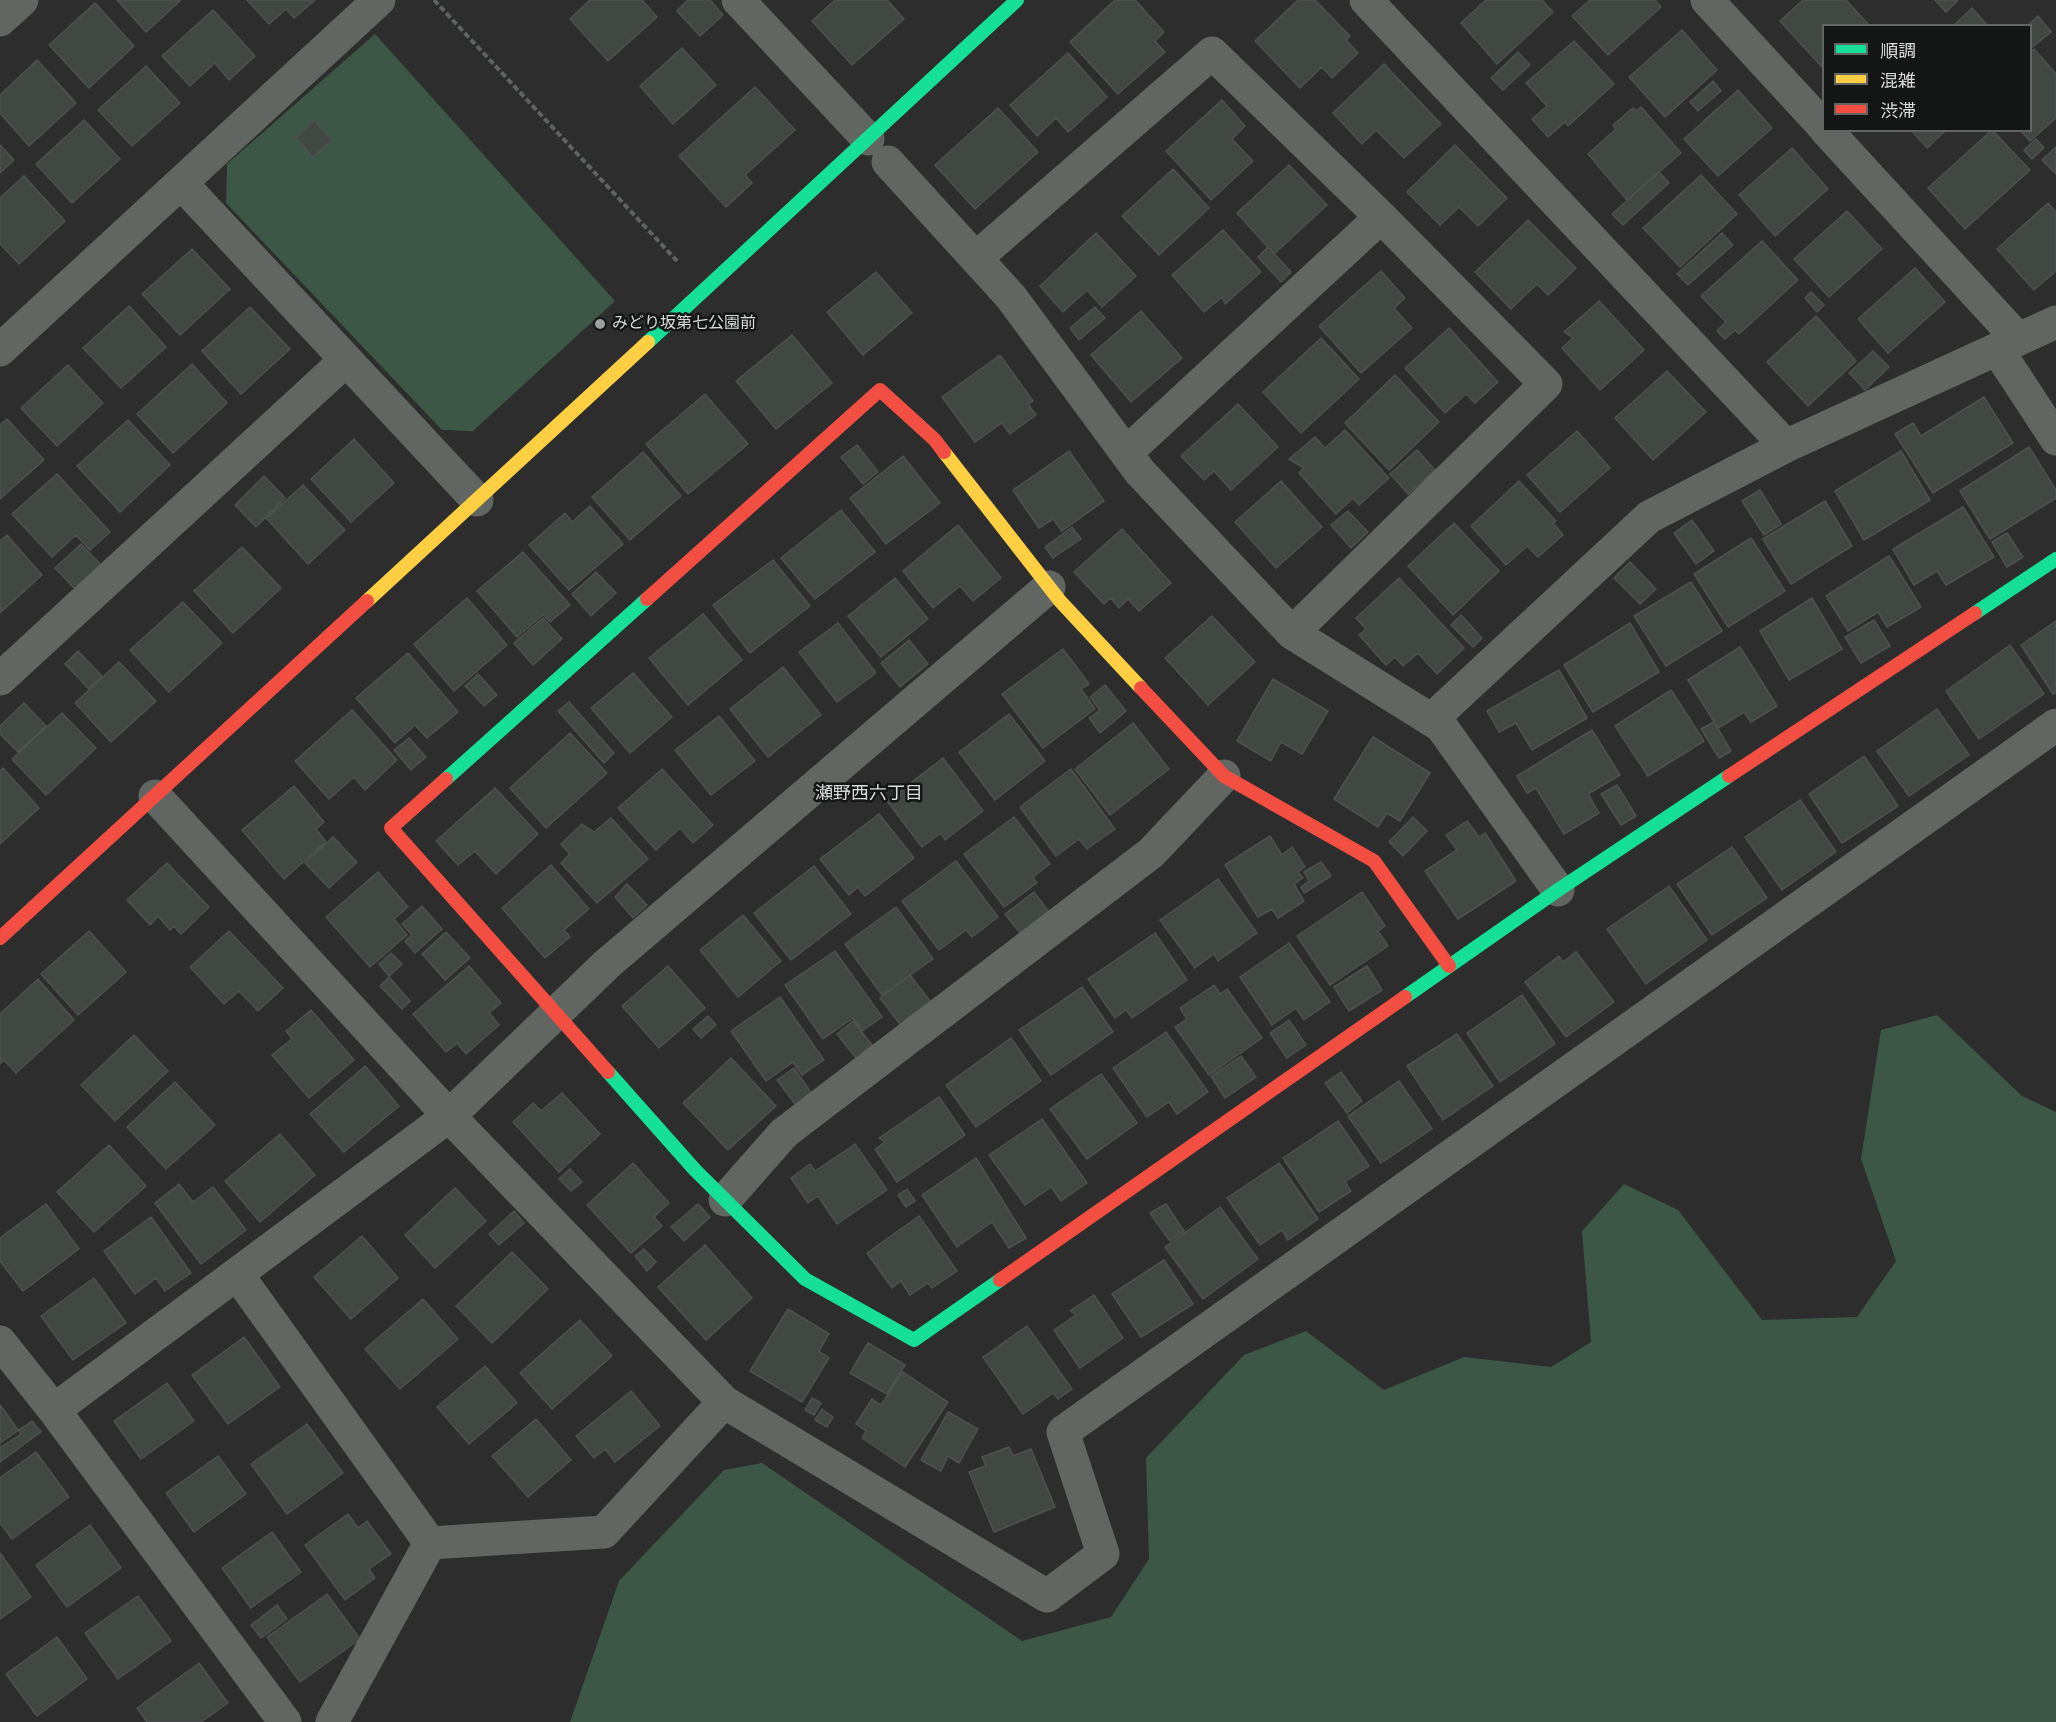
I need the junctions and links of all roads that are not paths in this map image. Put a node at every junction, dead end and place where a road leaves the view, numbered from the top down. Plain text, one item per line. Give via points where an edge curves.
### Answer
1 (22, 0) edge
2 (379, 0) edge
3 (1017, 0) edge
4 (1366, 0) edge
5 (1707, 0) edge
6 (740, 1) edge
7 (0, 20) edge
8 (1822, 126) edge
9 (1828, 132) edge
10 (878, 151) junction
11 (181, 183) junction
12 (1381, 217) junction
13 (976, 258) junction
14 (2056, 322) edge
15 (2008, 344) junction
16 (0, 350) edge
17 (346, 360) junction
18 (2056, 440) edge
19 (1786, 446) junction
20 (1126, 453) junction
21 (477, 500) junction
22 (2056, 558) edge
23 (1049, 587) junction
24 (1292, 633) junction
25 (0, 679) edge
26 (1431, 720) junction
27 (2056, 725) edge
28 (1224, 776) junction
29 (155, 796) junction
30 (1558, 891) junction
31 (0, 938) edge
32 (1449, 966) junction
33 (555, 1013) junction
34 (449, 1116) junction
35 (725, 1200) junction
36 (237, 1274) junction
37 (0, 1342) edge
38 (724, 1402) junction
39 (54, 1410) junction
40 (430, 1543) junction
41 (285, 1722) edge
42 (332, 1722) edge

1 - 7 street
2 - 11 street
3 - 10 street
4 - 19 street
5 - 8 street
6 - 10 street
9 - 15 street
10 - 13 street
10 - 21 street
11 - 16 street
11 - 17 street
12 - 13 street via 1212,53
12 - 20 street
12 - 24 street via 1546,384
13 - 20 street via 1011,297
14 - 15 street
15 - 18 street
15 - 19 street
17 - 21 street
17 - 25 street
19 - 26 street via 1648,517
20 - 24 street
21 - 29 street
22 - 30 street
23 - 28 street
23 - 33 street via 607,964
23 - 33 street via 934,440 880,390 391,828
24 - 26 street
26 - 30 street via 1441,726
27 - 38 street via 1063,1432 1103,1554 1047,1596
28 - 32 street via 1374,861
28 - 35 street via 1150,853 784,1133
29 - 31 street
29 - 34 street
30 - 32 street
32 - 35 street via 914,1340 805,1279
33 - 34 street
33 - 35 street
34 - 36 street
34 - 38 street
36 - 39 street
36 - 40 street
37 - 39 street
38 - 40 street via 604,1532
39 - 41 street
40 - 42 street

